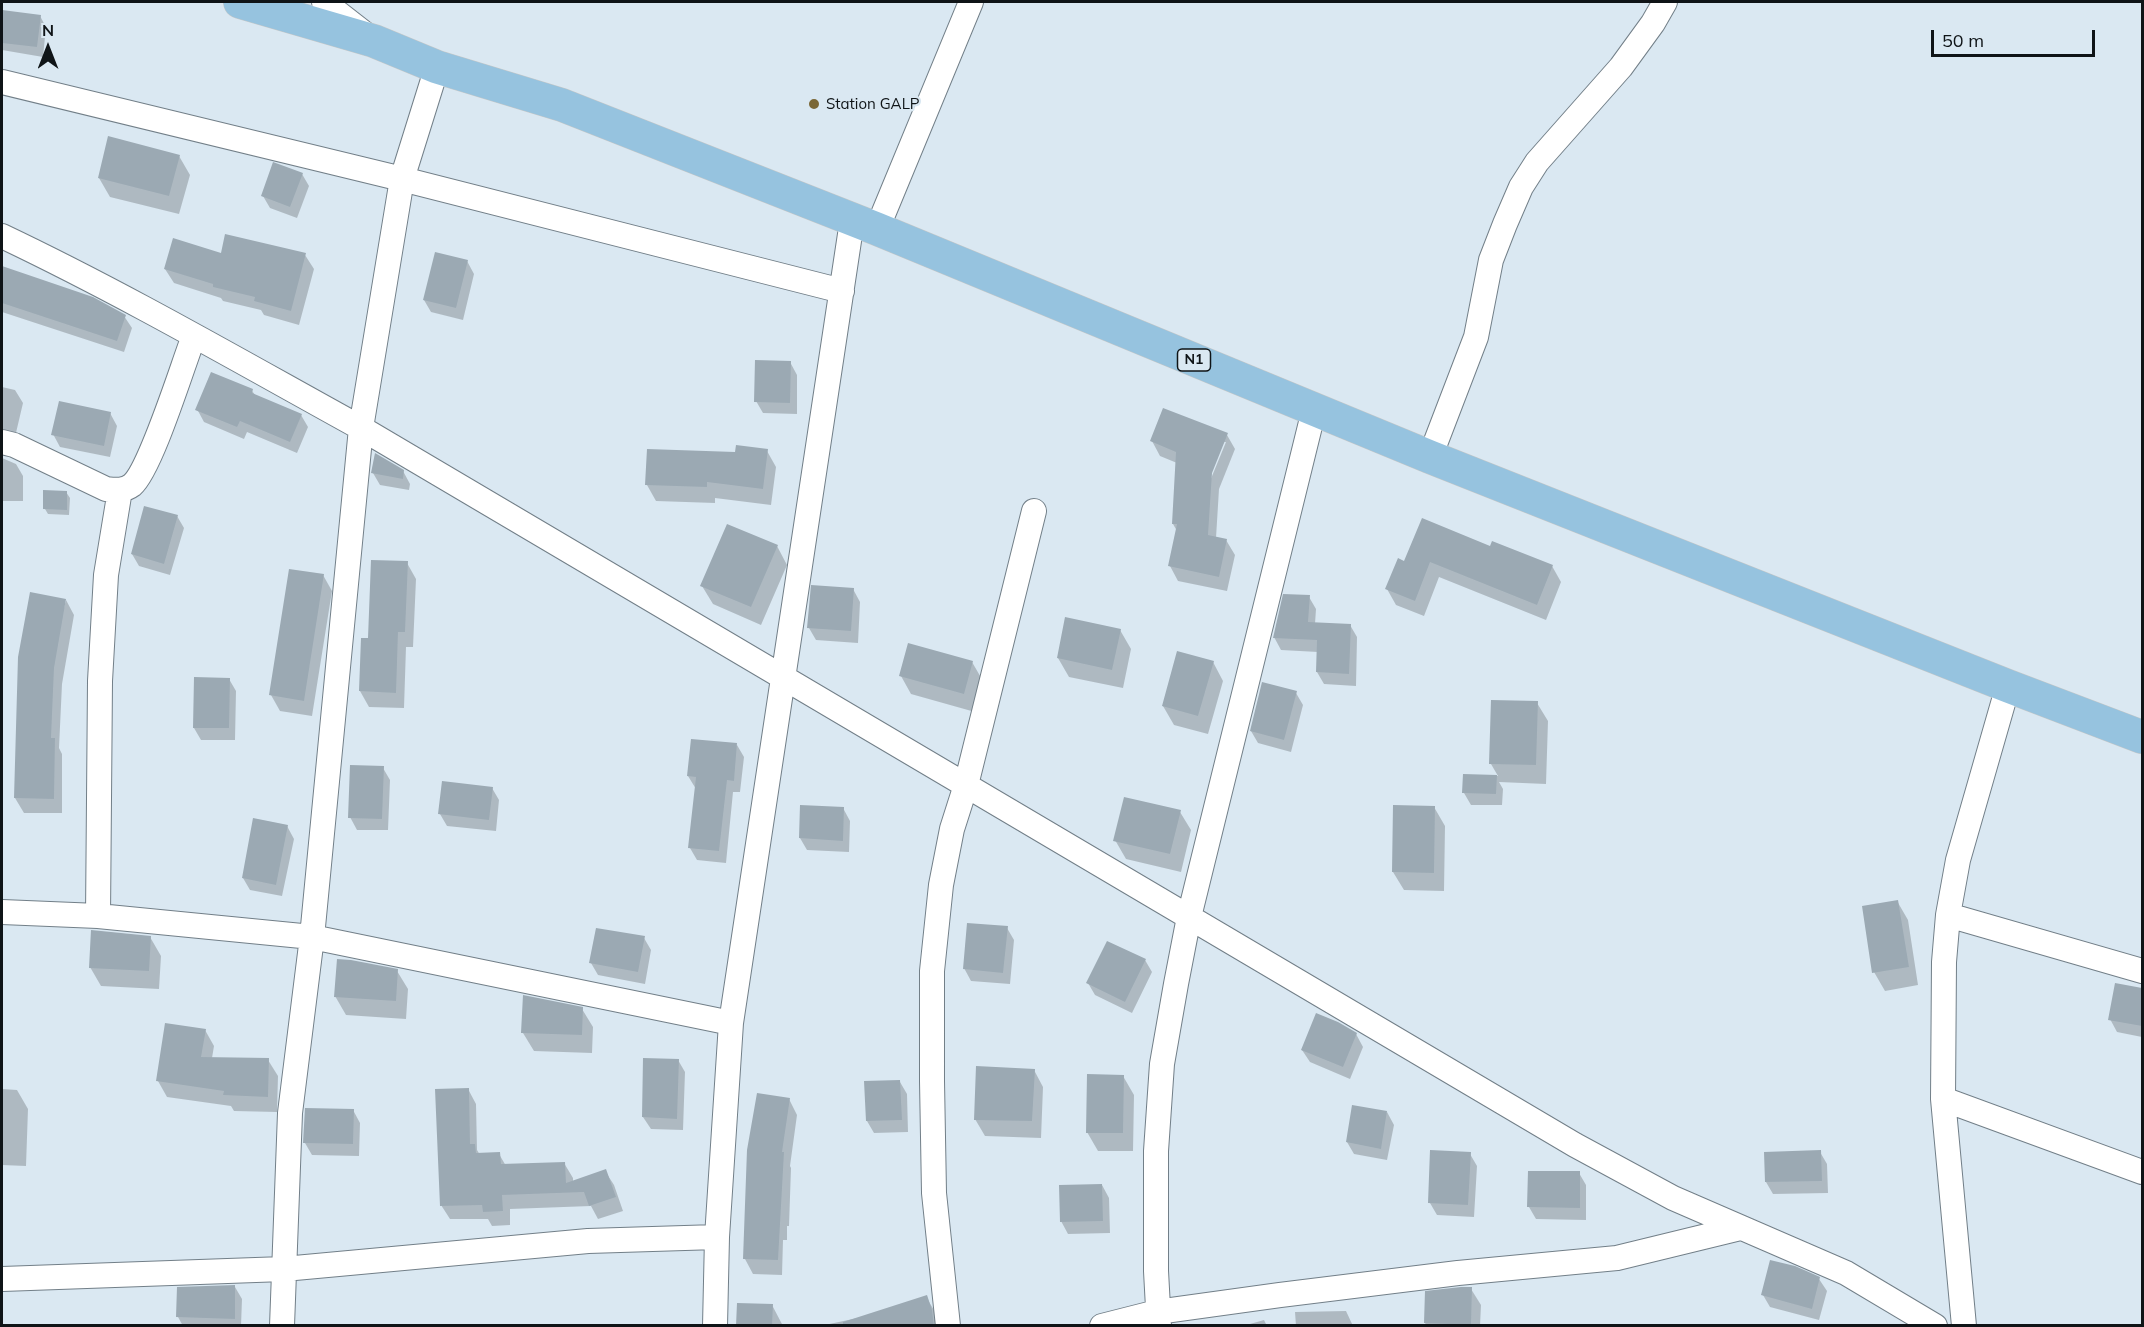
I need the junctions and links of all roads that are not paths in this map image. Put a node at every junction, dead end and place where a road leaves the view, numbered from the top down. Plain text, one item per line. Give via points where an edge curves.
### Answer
1 (240, 2) edge
2 (324, 2) edge
3 (971, 2) edge
4 (1665, 2) edge
5 (374, 41) junction
6 (437, 67) junction
7 (2, 81) edge
8 (402, 179) junction
9 (865, 225) junction
10 (2, 236) edge
11 (842, 291) junction
12 (194, 336) junction
13 (1314, 410) junction
14 (362, 428) junction
15 (2, 442) edge
16 (1430, 457) junction
17 (120, 490) junction
18 (1034, 511) dead end
19 (783, 677) junction
20 (2008, 686) junction
21 (2142, 737) edge
22 (966, 785) junction
23 (2, 912) edge
24 (1948, 915) junction
25 (98, 916) junction
26 (1189, 917) junction
27 (312, 937) junction
28 (2142, 971) edge
29 (731, 1023) junction
30 (1943, 1099) junction
31 (2142, 1172) edge
32 (1740, 1228) junction
33 (717, 1237) junction
34 (284, 1269) junction
35 (2, 1279) edge
36 (1158, 1319) edge
37 (282, 1326) edge
38 (715, 1326) edge
39 (948, 1326) edge
40 (1102, 1326) edge
41 (1935, 1326) edge
42 (1964, 1326) edge

1 - 5 main road, N1
2 - 5 street
3 - 9 street
4 - 16 street via 1621,67 1537,162 1521,187 1491,260 1476,337
5 - 6 main road, N1
6 - 8 street
6 - 9 main road, N1 via 562,105
7 - 8 street
8 - 11 street
8 - 14 street
9 - 11 street
9 - 13 main road, N1
10 - 12 street
11 - 19 street
12 - 14 street
12 - 17 street via 146,467 132,485
13 - 16 main road, N1
13 - 26 street
14 - 19 street
14 - 27 street
15 - 17 street via 106,489
16 - 20 main road, N1
17 - 25 street via 106,575 101,657
18 - 22 street
19 - 22 street
19 - 29 street
20 - 21 main road, N1
20 - 24 street via 1960,850
22 - 26 street
22 - 39 street via 941,885 932,971 934,1193
23 - 25 street
24 - 28 street
24 - 30 street
25 - 27 street
26 - 32 street via 1575,1145 1673,1198
26 - 36 street via 1162,1064 1156,1151
27 - 29 street
27 - 34 street via 290,1113
29 - 33 street
30 - 31 street
30 - 42 street
32 - 36 street via 1617,1258 1458,1273
32 - 41 street via 1846,1273
33 - 34 street via 588,1241
33 - 38 street
34 - 35 street
34 - 37 street
36 - 40 street

